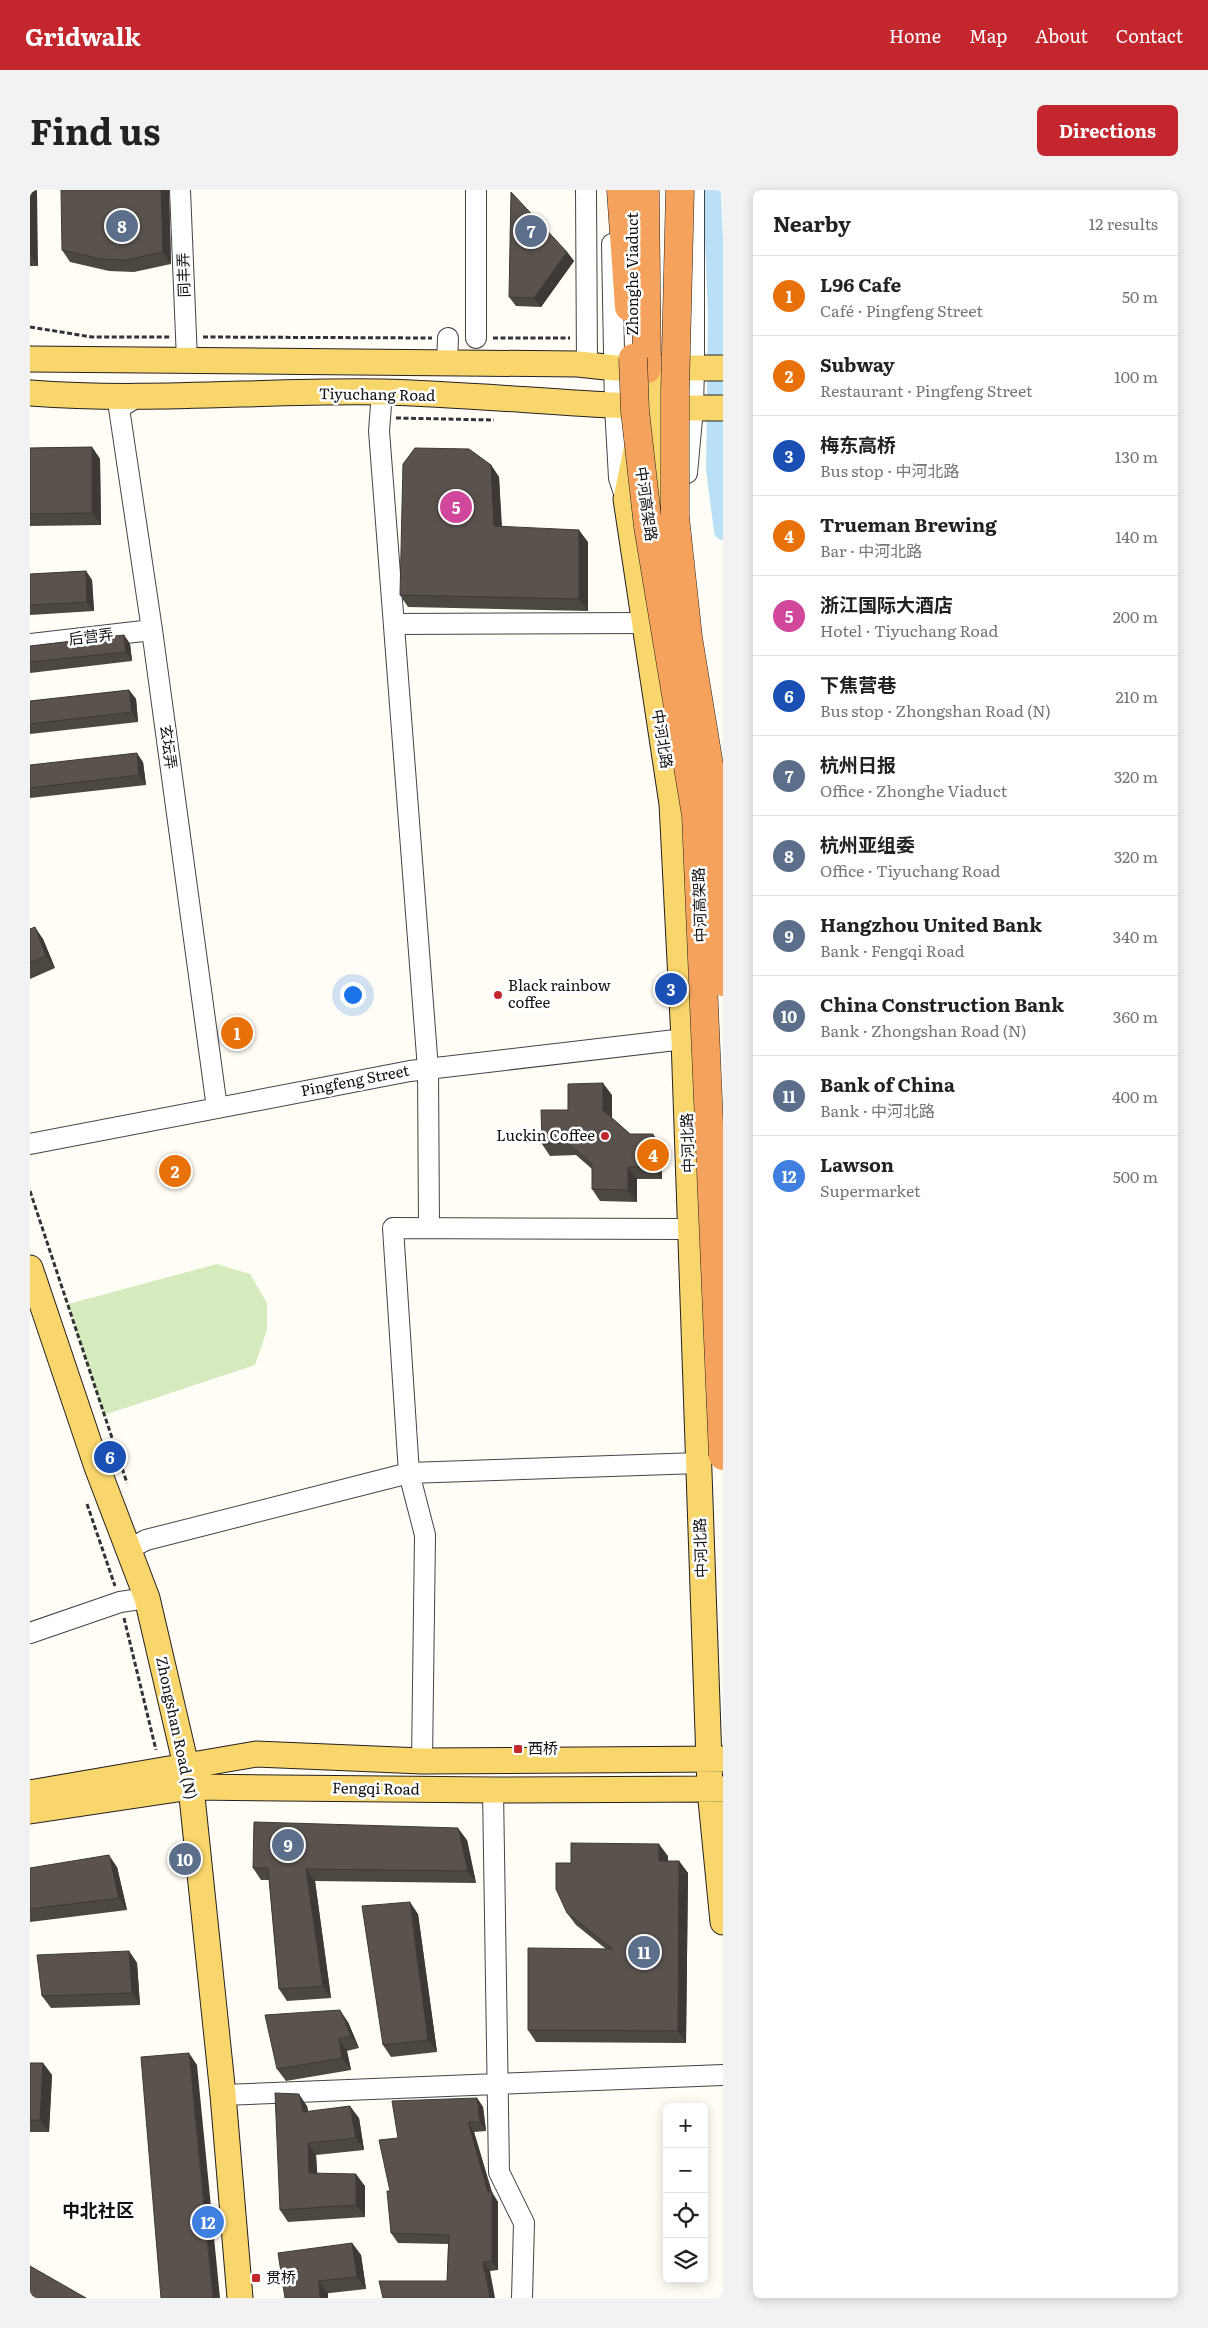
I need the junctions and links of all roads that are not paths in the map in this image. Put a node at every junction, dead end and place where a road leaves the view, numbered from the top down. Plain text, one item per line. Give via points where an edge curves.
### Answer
1 (180, 190) edge
2 (476, 190) edge
3 (586, 190) edge
4 (611, 190) edge
5 (621, 190) edge
6 (632, 190) edge
7 (645, 190) edge
8 (657, 190) edge
9 (680, 190) edge
10 (694, 190) edge
11 (694, 300) junction
12 (448, 338) road end
13 (476, 338) road end
14 (187, 349) junction
15 (30, 359) edge
16 (642, 361) junction
17 (447, 363) junction
18 (587, 365) junction
19 (694, 367) junction
20 (723, 368) edge
21 (382, 392) junction
22 (30, 393) edge
23 (137, 397) junction
24 (615, 406) junction
25 (653, 407) junction
26 (693, 408) junction
27 (723, 408) edge
28 (626, 500) junction
29 (694, 613) junction
30 (644, 623) junction
31 (394, 624) junction
32 (152, 630) junction
33 (30, 644) edge
34 (723, 778) edge
35 (723, 982) edge
36 (684, 1039) junction
37 (428, 1069) junction
38 (217, 1108) junction
39 (30, 1144) edge
40 (429, 1228) junction
41 (690, 1229) junction
42 (30, 1268) edge
43 (711, 1459) edge
44 (409, 1473) junction
45 (129, 1549) junction
46 (147, 1598) junction
47 (30, 1632) edge
48 (716, 1759) edge
49 (422, 1761) junction
50 (189, 1777) junction
51 (493, 1790) junction
52 (716, 1790) edge
53 (30, 1793) edge
54 (30, 1811) edge
55 (723, 1922) edge
56 (723, 2075) edge
57 (498, 2085) junction
58 (223, 2095) junction
59 (240, 2298) edge
60 (522, 2298) edge

1 - 14 street, 同丰弄
2 - 13 street
3 - 18 street
4 - 16 street
5 - 16 highway
6 - 16 highway, Zhonghe Viaduct
7 - 16 highway
8 - 16 highway
9 - 35 highway, 中河高架路, bridge via 675,517 688,637 716,808
10 - 11 street
11 - 16 street
11 - 19 street
12 - 17 street
14 - 15 main road
14 - 17 main road
16 - 18 main road
16 - 19 main road
16 - 24 street
16 - 25 main road, 中河北路
16 - 43 highway, 中河高架路, bridge via 634,411 648,526 696,815
17 - 18 main road
19 - 20 main road
19 - 26 street
21 - 23 main road, Tiyuchang Road
21 - 24 main road, Tiyuchang Road
21 - 31 street via 379,431
22 - 23 main road, Tiyuchang Road
23 - 32 street, 玄坛弄 via 119,408
24 - 25 main road, Tiyuchang Road
24 - 28 street via 619,478
25 - 26 main road, Tiyuchang Road
25 - 28 main road, 中河北路
25 - 29 main road, 中河北路 via 662,513
26 - 27 main road, Tiyuchang Road
26 - 29 street via 686,467
28 - 30 main road, 中河北路
29 - 34 main road, 中河北路
30 - 31 street
30 - 36 main road, 中河北路 via 672,804
31 - 37 street
32 - 33 street, 后营弄
32 - 38 street, 玄坛弄
36 - 37 street, Pingfeng Street
36 - 41 main road, 中河北路
37 - 38 street, Pingfeng Street
37 - 40 street
38 - 39 street, Pingfeng Street
40 - 41 street
40 - 44 street via 394,1228
41 - 43 main road, 中河北路
42 - 45 main road, Zhongshan Road (N) via 97,1467
43 - 44 street
43 - 48 main road, 中河北路
44 - 45 street via 146,1540
44 - 49 street via 425,1536
45 - 46 main road, Zhongshan Road (N)
46 - 47 street via 120,1602
46 - 50 main road, Zhongshan Road (N)
48 - 49 main road
48 - 52 main road, 中河北路
49 - 50 main road via 256,1754
50 - 51 main road, Fengqi Road
50 - 53 main road via 161,1770
50 - 54 main road, Fengqi Road
50 - 58 main road, Zhongshan Road (N)
51 - 52 main road, Fengqi Road
51 - 57 street
52 - 55 main road, 中河北路
56 - 57 street
57 - 58 street
57 - 60 street via 500,2172 524,2223
58 - 59 main road, Zhongshan Road (N)

